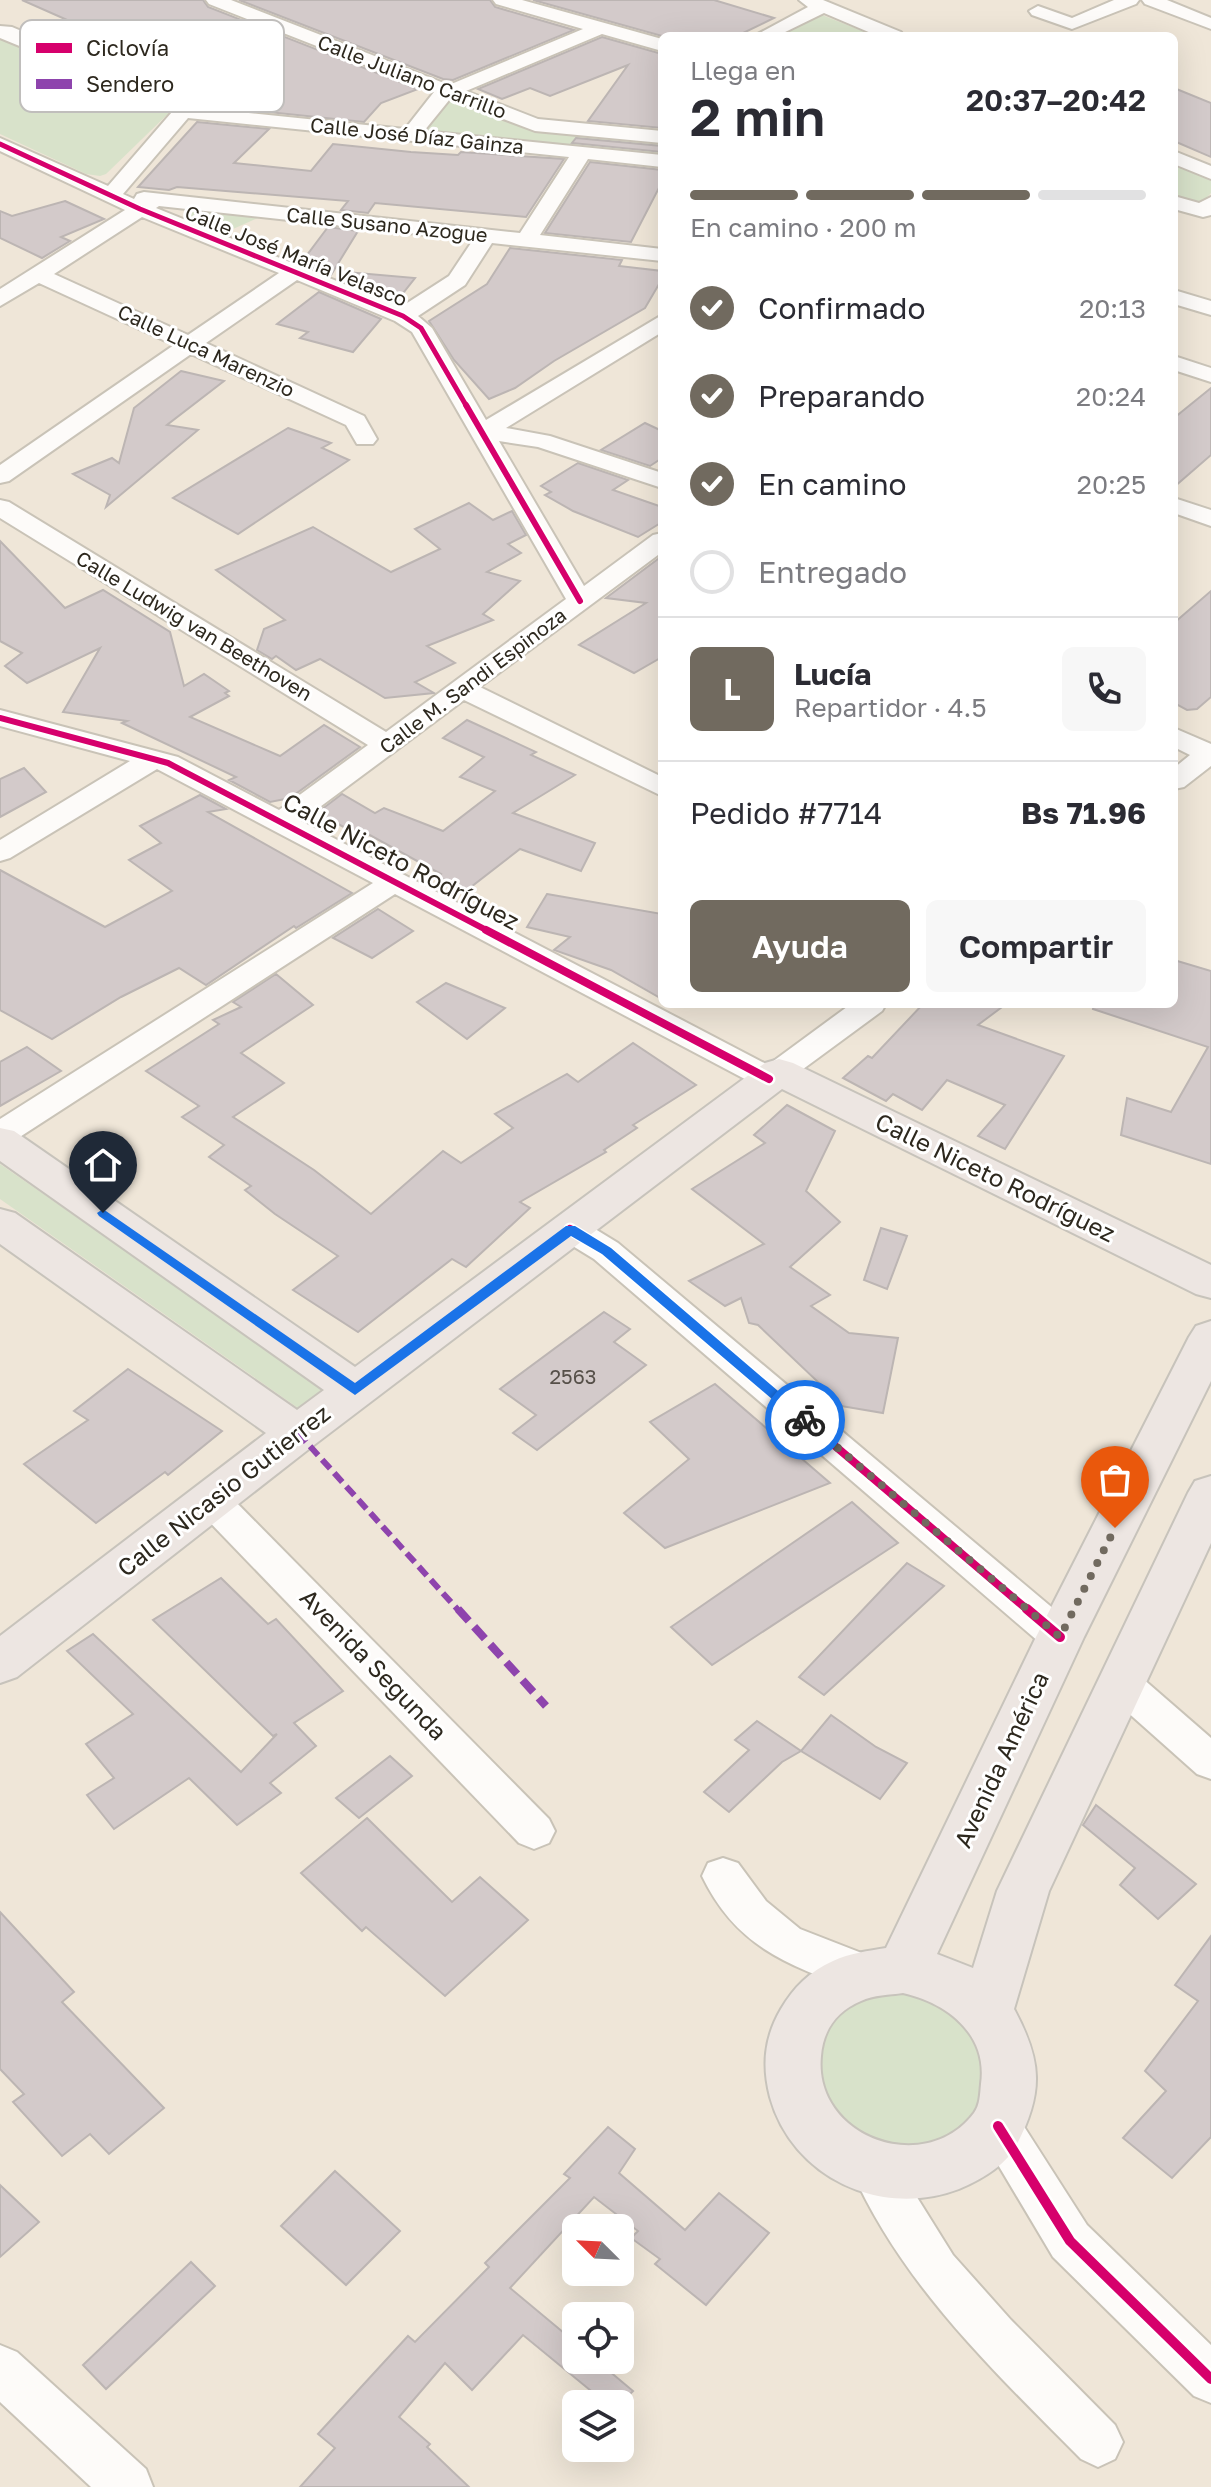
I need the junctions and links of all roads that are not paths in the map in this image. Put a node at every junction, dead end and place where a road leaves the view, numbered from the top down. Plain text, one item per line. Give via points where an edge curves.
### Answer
1 (215, 0) edge
2 (502, 0) edge
3 (1130, 0) edge
4 (1151, 0) edge
5 (815, 3) edge
6 (1038, 11) dead end
7 (267, 20) edge
8 (1211, 24) edge
9 (284, 27) edge
10 (603, 27) junction
11 (0, 32) edge
12 (769, 32) edge
13 (884, 32) edge
14 (20, 37) edge
15 (658, 44) edge
16 (450, 91) junction
17 (183, 112) joint
18 (410, 135) junction
19 (658, 137) edge
20 (0, 144) edge
21 (582, 153) junction
22 (1178, 159) edge
23 (658, 161) edge
24 (1211, 173) edge
25 (111, 195) junction
26 (1178, 203) edge
27 (1211, 203) edge
28 (147, 204) junction
29 (486, 236) junction
30 (526, 240) junction
31 (658, 255) edge
32 (293, 273) junction
33 (37, 274) junction
34 (4, 292) edge
35 (1178, 298) edge
36 (1211, 308) edge
37 (403, 316) junction
38 (658, 324) edge
39 (194, 344) junction
40 (1178, 364) edge
41 (1211, 375) edge
42 (484, 432) junction
43 (365, 439) dead end
44 (0, 476) edge
45 (658, 480) edge
46 (0, 507) edge
47 (1178, 507) edge
48 (1211, 519) edge
49 (658, 543) edge
50 (580, 601) junction
51 (463, 689) junction
52 (0, 718) edge
53 (1178, 738) edge
54 (388, 745) junction
55 (1211, 755) edge
56 (153, 759) junction
57 (1178, 778) edge
58 (658, 786) edge
59 (283, 821) junction
60 (0, 852) edge
61 (396, 881) junction
62 (866, 1008) edge
63 (774, 1076) junction
64 (0, 1134) edge
65 (0, 1141) edge
66 (0, 1223) edge
67 (570, 1229) junction
68 (1211, 1283) edge
69 (1211, 1337) edge
70 (355, 1390) junction
71 (298, 1433) junction
72 (1211, 1493) edge
73 (211, 1500) junction
74 (1060, 1637) junction
75 (0, 1663) edge
76 (1120, 1682) junction
77 (1211, 1762) edge
78 (534, 1831) dead end
79 (723, 1876) dead end
80 (882, 1971) junction
81 (986, 2011) junction
82 (998, 2126) junction
83 (874, 2169) junction
84 (0, 2369) edge
85 (1211, 2379) edge
86 (1098, 2442) dead end
87 (128, 2487) edge

1 - 7 street, Calle Juliano Carrillo
2 - 10 street
3 - 6 street via 1072,24
4 - 8 street
5 - 12 street
5 - 13 street
9 - 16 street, Calle Juliano Carrillo
10 - 15 street
10 - 16 street
11 - 14 street, Calle José Díaz Gainza
16 - 18 street
16 - 19 street, Calle Juliano Carrillo via 535,125
17 - 18 street, Calle José Díaz Gainza
17 - 25 street
18 - 21 street, Calle José Díaz Gainza
20 - 25 street, Calle José María Velasco
21 - 23 street, Calle José Díaz Gainza
21 - 30 street
22 - 24 street
25 - 28 street, Calle José María Velasco
26 - 27 street via 1203,211
28 - 29 street, Calle Susano Azogue
28 - 32 street, Calle José María Velasco
28 - 33 street
29 - 30 street, Calle Susano Azogue
29 - 37 street via 457,280
30 - 31 street, Calle Susano Azogue
32 - 37 street, Calle José María Velasco
32 - 39 street
33 - 34 street
33 - 39 street, Calle Luca Marenzio
35 - 36 street
37 - 42 street, Calle José María Velasco via 421,328
38 - 42 street
39 - 43 street, Calle Luca Marenzio via 356,421
39 - 44 street
40 - 41 street
42 - 45 street via 542,441
42 - 50 street, Calle José María Velasco
46 - 54 street, Calle Ludwig van Beethoven
47 - 48 street
49 - 50 street, Calle M. Sandi Espinoza
50 - 51 street, Calle M. Sandi Espinoza
51 - 54 street, Calle M. Sandi Espinoza
51 - 58 street
52 - 56 street, Calle Niceto Rodríguez
53 - 55 street
54 - 59 street, Calle M. Sandi Espinoza
55 - 57 street
56 - 59 street, Calle Niceto Rodríguez
56 - 60 street
59 - 61 street, Calle Niceto Rodríguez
61 - 63 street, Calle Niceto Rodríguez
61 - 64 street
62 - 63 street, Calle Nicasio Gutierrez
63 - 67 main road, Calle Nicasio Gutierrez
63 - 68 main road, Calle Niceto Rodríguez
65 - 70 main road
66 - 71 main road
67 - 70 main road, Calle Nicasio Gutierrez
67 - 74 street via 606,1251
69 - 74 main road, Avenida América
70 - 71 main road, Calle Nicasio Gutierrez
71 - 73 main road, Calle Nicasio Gutierrez
72 - 76 main road
73 - 75 main road, Calle Nicasio Gutierrez
73 - 78 street, Avenida Segunda
74 - 80 main road, Avenida América
76 - 77 street
76 - 81 main road via 1023,1891
79 - 80 street via 751,1914 785,1942
80 - 81 main road via 934,1976 963,1990
80 - 83 main road via 831,1987 808,2008 793,2036 789,2068 796,2100 813,2129 842,2154
81 - 82 main road via 1003,2038 1011,2067 1010,2098
82 - 83 main road via 976,2150 945,2167 911,2173
82 - 85 street via 1070,2241
83 - 86 street via 936,2271
84 - 87 street

